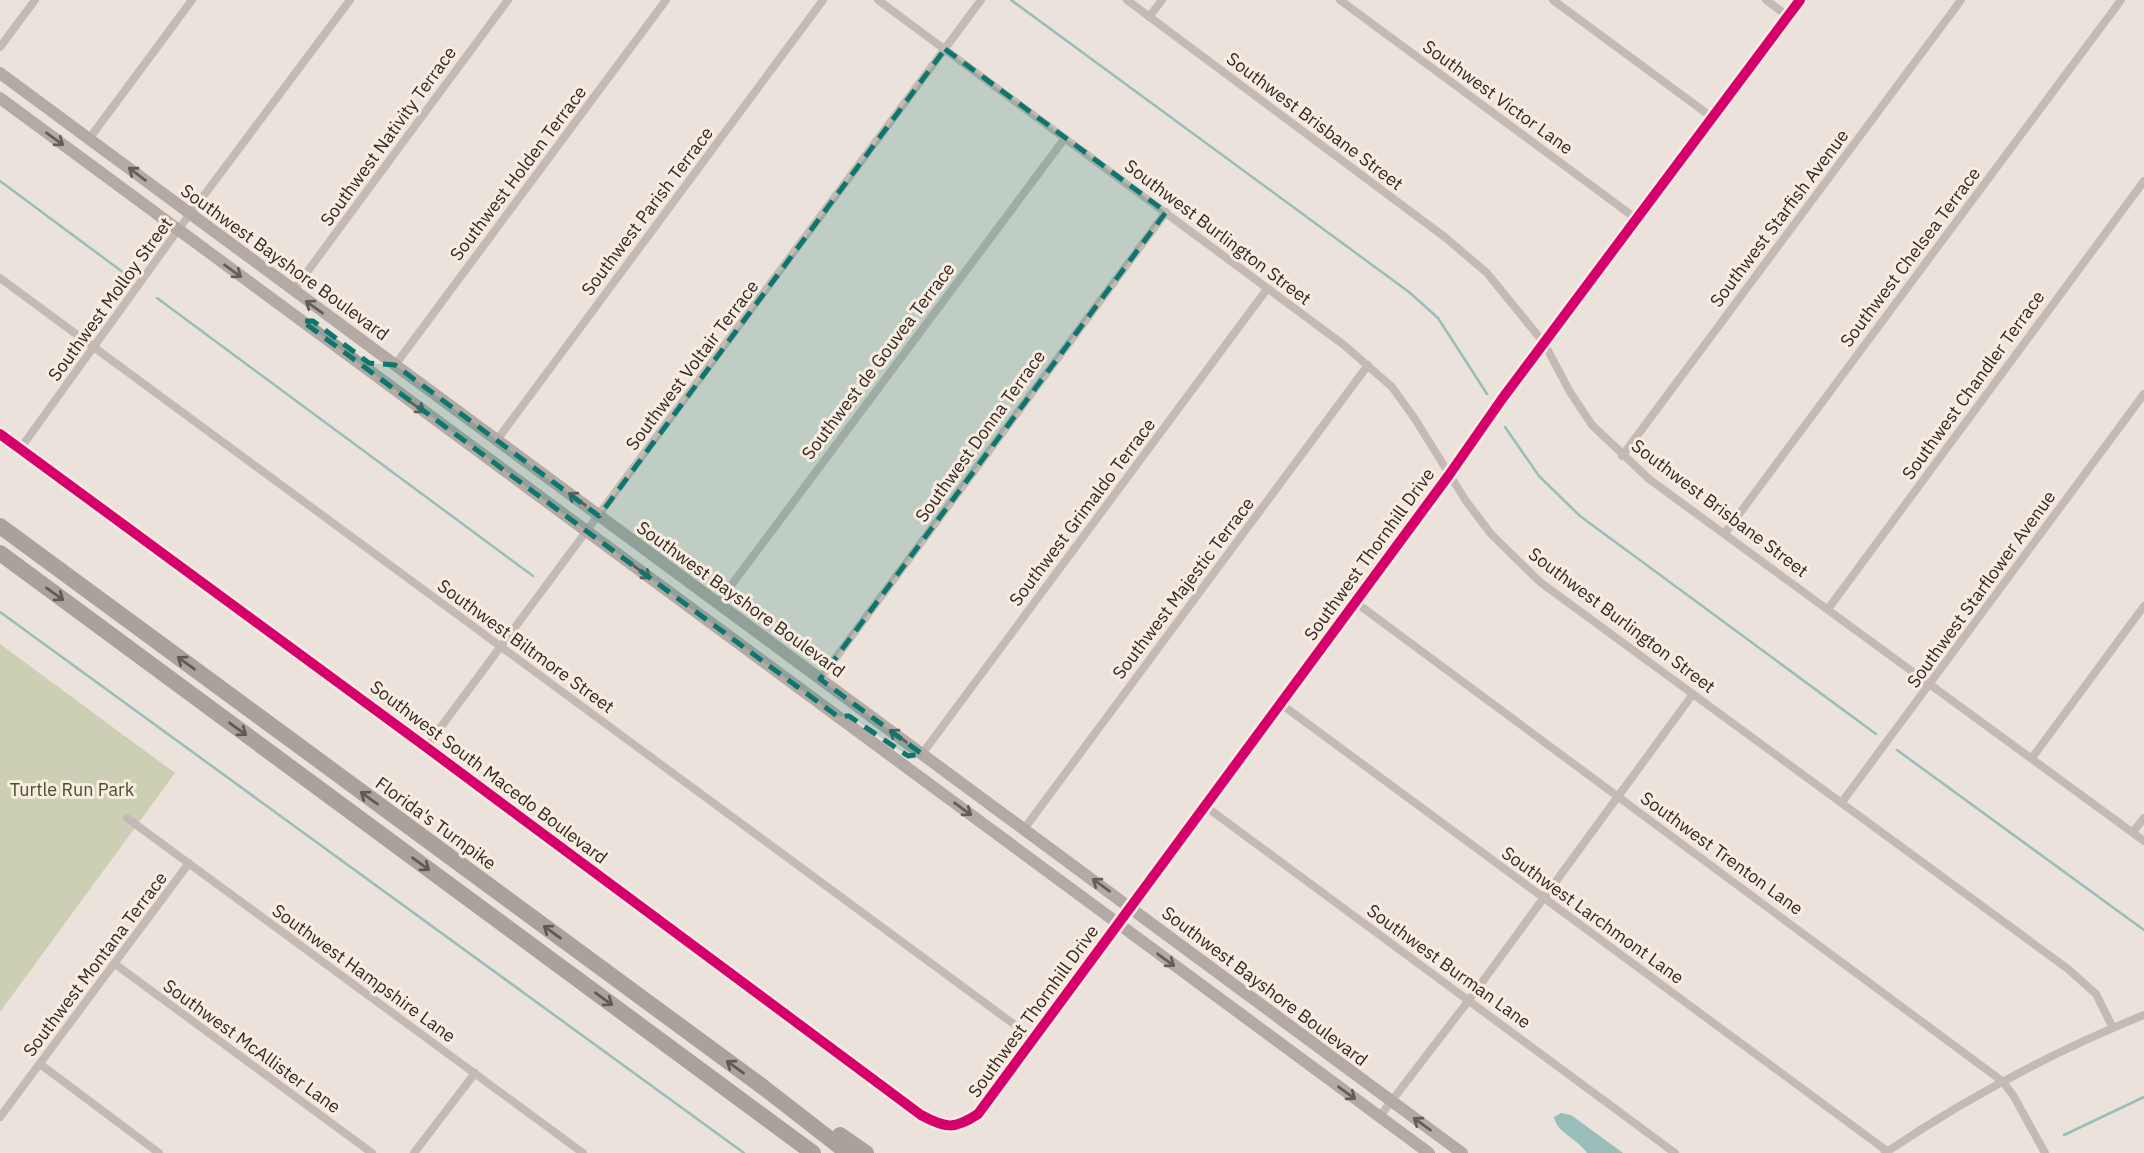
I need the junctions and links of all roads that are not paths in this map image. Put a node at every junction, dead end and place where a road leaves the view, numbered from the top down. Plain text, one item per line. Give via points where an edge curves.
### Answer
1 (35, 0) edge
2 (192, 0) edge
3 (350, 0) edge
4 (508, 0) edge
5 (666, 0) edge
6 (823, 0) edge
7 (878, 0) edge
8 (981, 0) edge
9 (1126, 0) edge
10 (1162, 0) edge
11 (1340, 0) edge
12 (1553, 0) edge
13 (1766, 0) edge
14 (1800, 0) edge
15 (1961, 0) edge
16 (2121, 0) edge
17 (1788, 16) junction
18 (1149, 17) junction
19 (0, 47) edge
20 (945, 49) junction
21 (0, 73) edge
22 (0, 81) edge
23 (0, 98) edge
24 (1713, 118) junction
25 (73, 127) junction
26 (1065, 138) junction
27 (89, 139) junction
28 (2144, 181) edge
29 (1166, 212) junction
30 (191, 215) junction
31 (1638, 220) junction
32 (178, 230) junction
33 (0, 278) edge
34 (1267, 289) junction
35 (293, 291) junction
36 (302, 321) junction
37 (1545, 343) junction
38 (94, 348) junction
39 (395, 365) junction
40 (1368, 365) junction
41 (391, 387) junction
42 (2144, 394) edge
43 (479, 427) junction
44 (0, 433) edge
45 (497, 440) junction
46 (20, 449) junction
47 (1622, 456) junction
48 (1448, 475) junction
49 (599, 516) junction
50 (0, 526) edge
51 (587, 532) junction
52 (1725, 533) junction
53 (0, 553) edge
54 (1355, 602) junction
55 (718, 603) junction
56 (2144, 606) edge
57 (1828, 609) junction
58 (501, 648) junction
59 (820, 679) junction
60 (1930, 685) junction
61 (1693, 694) junction
62 (1280, 704) junction
63 (837, 716) junction
64 (426, 747) junction
65 (922, 754) junction
66 (2032, 758) junction
67 (934, 788) junction
68 (1618, 796) junction
69 (1842, 802) junction
70 (1205, 806) junction
71 (1004, 815) junction
72 (127, 818) dead end
73 (2144, 818) edge
74 (1024, 829) junction
75 (2133, 832) junction
76 (2144, 841) edge
77 (189, 863) junction
78 (1543, 897) junction
79 (1130, 907) junction
80 (1118, 924) junction
81 (115, 964) junction
82 (1469, 1000) junction
83 (2144, 1015) edge
84 (2113, 1028) junction
85 (1034, 1039) junction
86 (40, 1064) junction
87 (475, 1073) junction
88 (2002, 1081) junction
89 (763, 1087) junction
90 (1391, 1101) junction
91 (1380, 1116) junction
92 (0, 1117) edge
93 (962, 1125) joint
94 (1886, 1152) edge
95 (159, 1153) edge
96 (372, 1153) edge
97 (414, 1153) edge
98 (583, 1153) edge
99 (813, 1153) edge
100 (848, 1153) edge
101 (866, 1153) edge
102 (1429, 1153) edge
103 (1462, 1153) edge
104 (1675, 1153) edge
105 (2045, 1153) edge

1 - 19 street
2 - 27 street
3 - 30 street, Southwest Molloy Street
4 - 35 street, Southwest Nativity Terrace
5 - 39 street, Southwest Holden Terrace
6 - 45 street, Southwest Parish Terrace
7 - 20 street, Southwest Burlington Street
8 - 20 street, Southwest Voltair Terrace
9 - 18 street, Southwest Brisbane Street
10 - 18 street
11 - 31 street, Southwest Victor Lane
12 - 24 street
13 - 17 street
14 - 17 street, Southwest Thornhill Drive
15 - 47 street, Southwest Starfish Avenue
16 - 52 street, Southwest Chelsea Terrace
17 - 24 street, Southwest Thornhill Drive
18 - 37 street, Southwest Brisbane Street via 1446,237 1487,274
20 - 26 street, Southwest Burlington Street
20 - 49 street, Southwest Voltair Terrace
21 - 25 main road, Southwest Bayshore Boulevard
22 - 25 main road via 57,125
23 -> 32 main road, Southwest Bayshore Boulevard
24 - 31 street, Southwest Thornhill Drive
25 - 27 main road, Southwest Bayshore Boulevard
26 - 29 street, Southwest Burlington Street
26 - 55 street, Southwest de Gouvea Terrace
30 -> 27 main road, Southwest Bayshore Boulevard
28 - 57 street, Southwest Chandler Terrace
29 - 34 street, Southwest Burlington Street
29 - 59 street, Southwest Donna Terrace
30 - 32 street, Southwest Molloy Street
30 - 35 main road, Southwest Bayshore Boulevard
31 - 37 street, Southwest Thornhill Drive
32 -> 36 main road, Southwest Bayshore Boulevard
32 - 38 street, Southwest Molloy Street
33 - 38 street, Southwest Biltmore Street
34 - 40 street, Southwest Burlington Street
34 - 65 street, Southwest Grimaldo Terrace
39 -> 35 main road, Southwest Bayshore Boulevard
36 - 39 main road via 313,321 369,363
36 - 41 main road, Southwest Bayshore Boulevard
37 - 47 street, Southwest Brisbane Street via 1570,393
37 - 48 street, Southwest Thornhill Drive
38 - 46 street, Southwest Molloy Street
38 - 58 street, Southwest Biltmore Street
39 - 43 main road, Southwest Bayshore Boulevard
40 - 48 street, Southwest Burlington Street via 1392,387
40 - 74 street, Southwest Majestic Terrace
41 - 43 main road via 405,381 468,428
41 -> 51 main road, Southwest Bayshore Boulevard
42 - 60 street, Southwest Starflower Avenue
43 - 45 main road, Southwest Bayshore Boulevard
44 - 46 street, Southwest South Macedo Boulevard
49 -> 45 main road, Southwest Bayshore Boulevard
46 - 64 street, Southwest South Macedo Boulevard
47 - 52 street, Southwest Brisbane Street
48 - 54 street, Southwest Thornhill Drive
48 - 61 street, Southwest Burlington Street via 1491,534 1540,582
49 - 51 street, Southwest Voltair Terrace
49 - 55 main road, Southwest Bayshore Boulevard
89 -> 50 highway, Florida's Turnpike
51 - 58 street, Southwest Voltair Terrace
51 -> 63 main road, Southwest Bayshore Boulevard
52 - 57 street, Southwest Brisbane Street
53 -> 99 highway
54 - 62 street, Southwest Thornhill Drive
54 - 68 street, Southwest Trenton Lane
55 - 59 main road, Southwest Bayshore Boulevard
56 - 66 street
57 - 60 street, Southwest Brisbane Street
58 - 64 street, Southwest Voltair Terrace
58 - 85 street, Southwest Biltmore Street
65 -> 59 main road, Southwest Bayshore Boulevard
60 - 66 street, Southwest Brisbane Street
60 - 69 street, Southwest Starflower Avenue
61 - 68 street
61 - 69 street, Southwest Burlington Street
62 - 70 street, Southwest Thornhill Drive
62 - 78 street, Southwest Larchmont Lane
63 - 65 main road via 849,716 899,754
63 - 67 main road, Southwest Bayshore Boulevard
64 - 93 street, Southwest South Macedo Boulevard via 921,1115 939,1125
65 - 71 main road, Southwest Bayshore Boulevard
66 - 75 street, Southwest Brisbane Street
67 - 71 main road via 950,783 995,816
67 -> 80 main road, Southwest Bayshore Boulevard
68 - 78 street
68 - 88 street, Southwest Trenton Lane
69 - 84 street, Southwest Burlington Street via 2068,969 2096,994
70 - 79 street, Southwest Thornhill Drive
70 - 82 street, Southwest Burman Lane
71 - 74 main road, Southwest Bayshore Boulevard
72 - 77 street, Southwest Hampshire Lane
73 - 75 street
79 -> 74 main road, Southwest Bayshore Boulevard
75 - 76 street, Southwest Brisbane Street
77 - 81 street, Southwest Montana Terrace
77 - 87 street, Southwest Hampshire Lane
78 - 82 street
78 - 94 street, Southwest Larchmont Lane
79 - 80 street, Southwest Thornhill Drive
79 - 90 main road, Southwest Bayshore Boulevard
80 - 85 street, Southwest Thornhill Drive
80 -> 91 main road, Southwest Bayshore Boulevard
81 - 86 street, Southwest Montana Terrace
81 - 96 street, Southwest McAllister Lane
82 - 90 street
82 - 104 street, Southwest Burman Lane
83 - 84 street
84 - 88 street
85 - 93 street, Southwest Thornhill Drive via 978,1114
86 - 92 street, Southwest Montana Terrace
86 - 95 street
87 - 97 street
87 - 98 street, Southwest Hampshire Lane
88 - 94 street
88 - 105 street, Southwest Trenton Lane
89 - 100 highway, Florida's Turnpike
89 - 101 highway
90 - 91 street
103 -> 90 main road, Southwest Bayshore Boulevard
91 - 102 main road, Southwest Bayshore Boulevard

